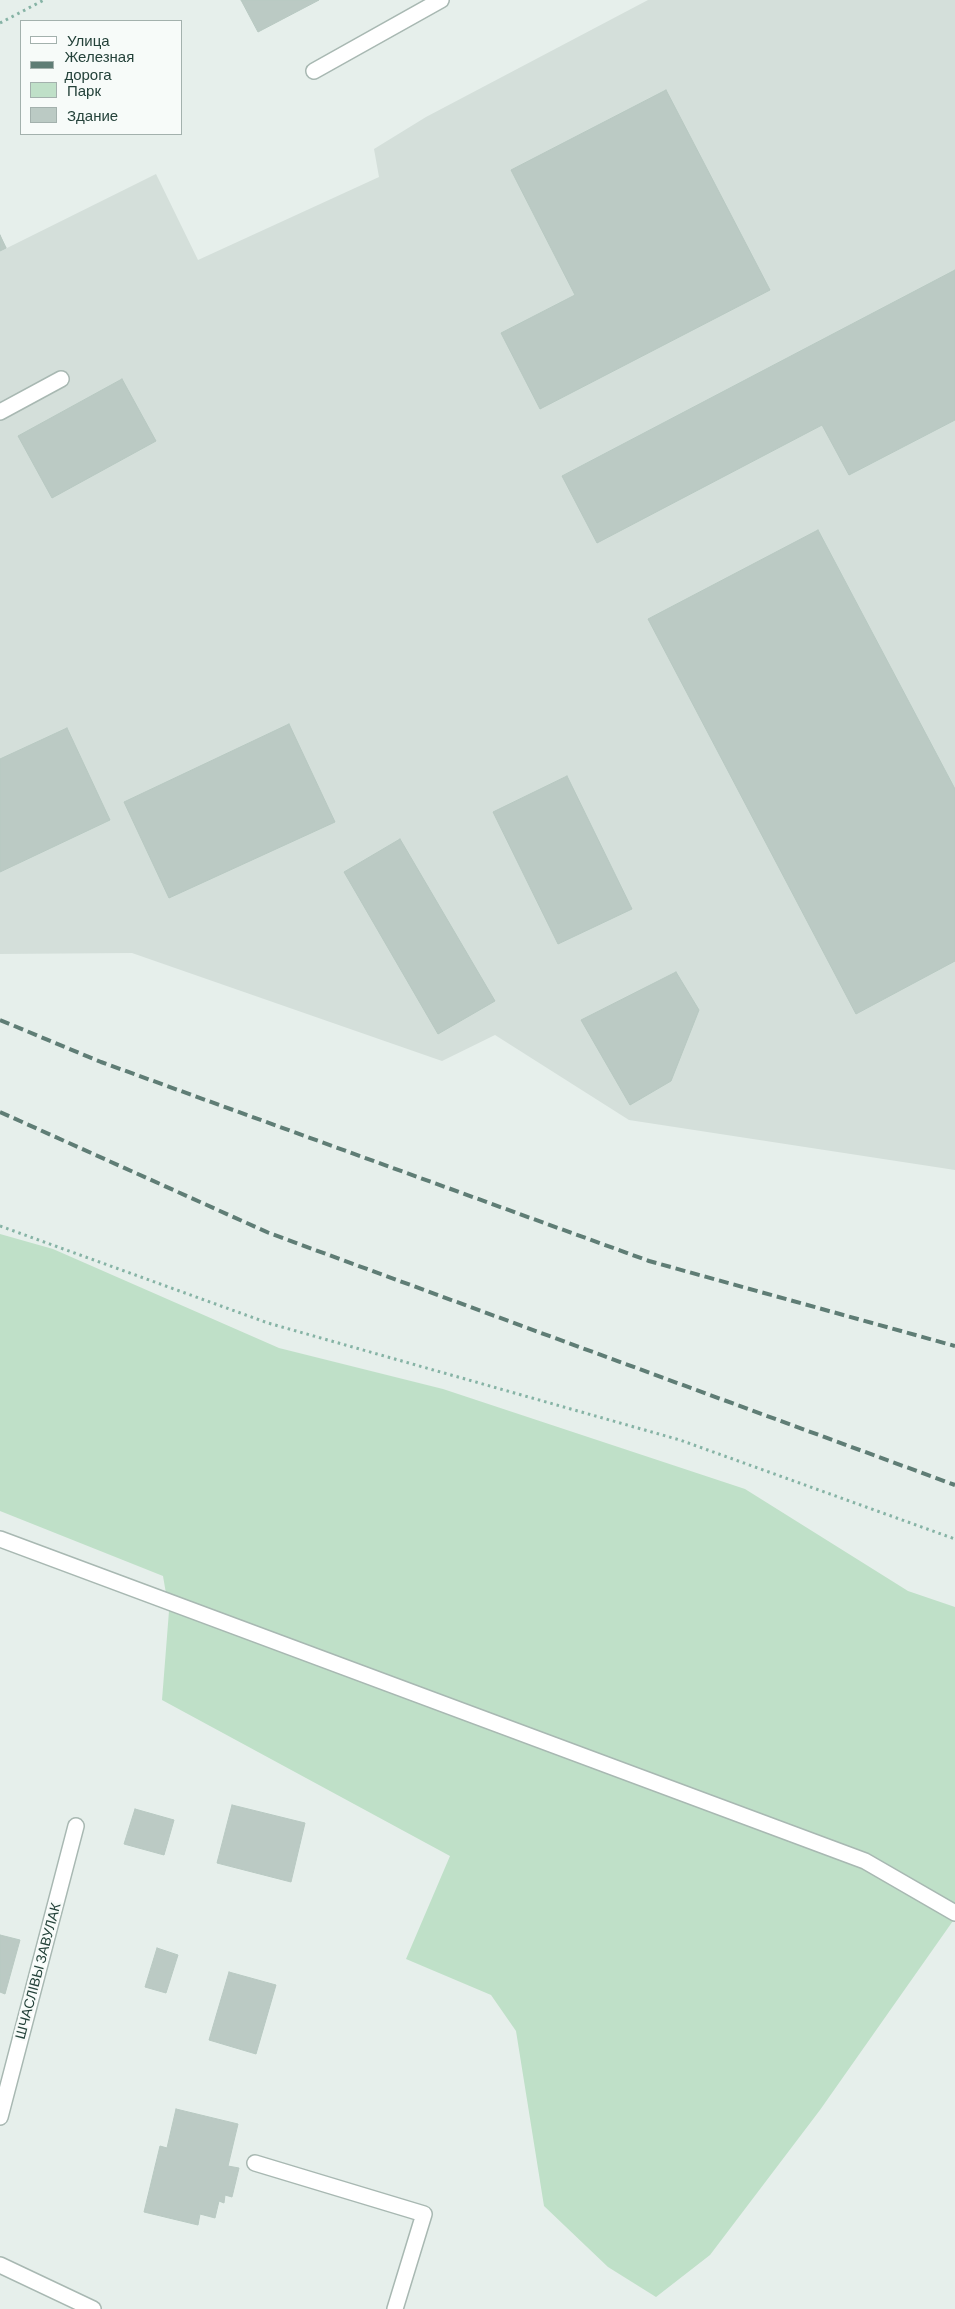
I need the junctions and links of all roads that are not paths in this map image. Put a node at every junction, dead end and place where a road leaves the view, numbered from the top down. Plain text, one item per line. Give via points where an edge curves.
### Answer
1 (441, 0) edge
2 (314, 71) dead end
3 (61, 379) dead end
4 (0, 412) edge
5 (0, 1539) edge
6 (76, 1826) dead end
7 (955, 1913) edge
8 (0, 2117) edge
9 (256, 2163) dead end
10 (0, 2266) edge
11 (93, 2309) edge
12 (395, 2309) edge

1 - 2 street
3 - 4 street
5 - 7 street via 865,1861
6 - 8 street, ШЧАСЛІВЫ ЗАВУЛАК
9 - 12 street via 424,2214
10 - 11 street

